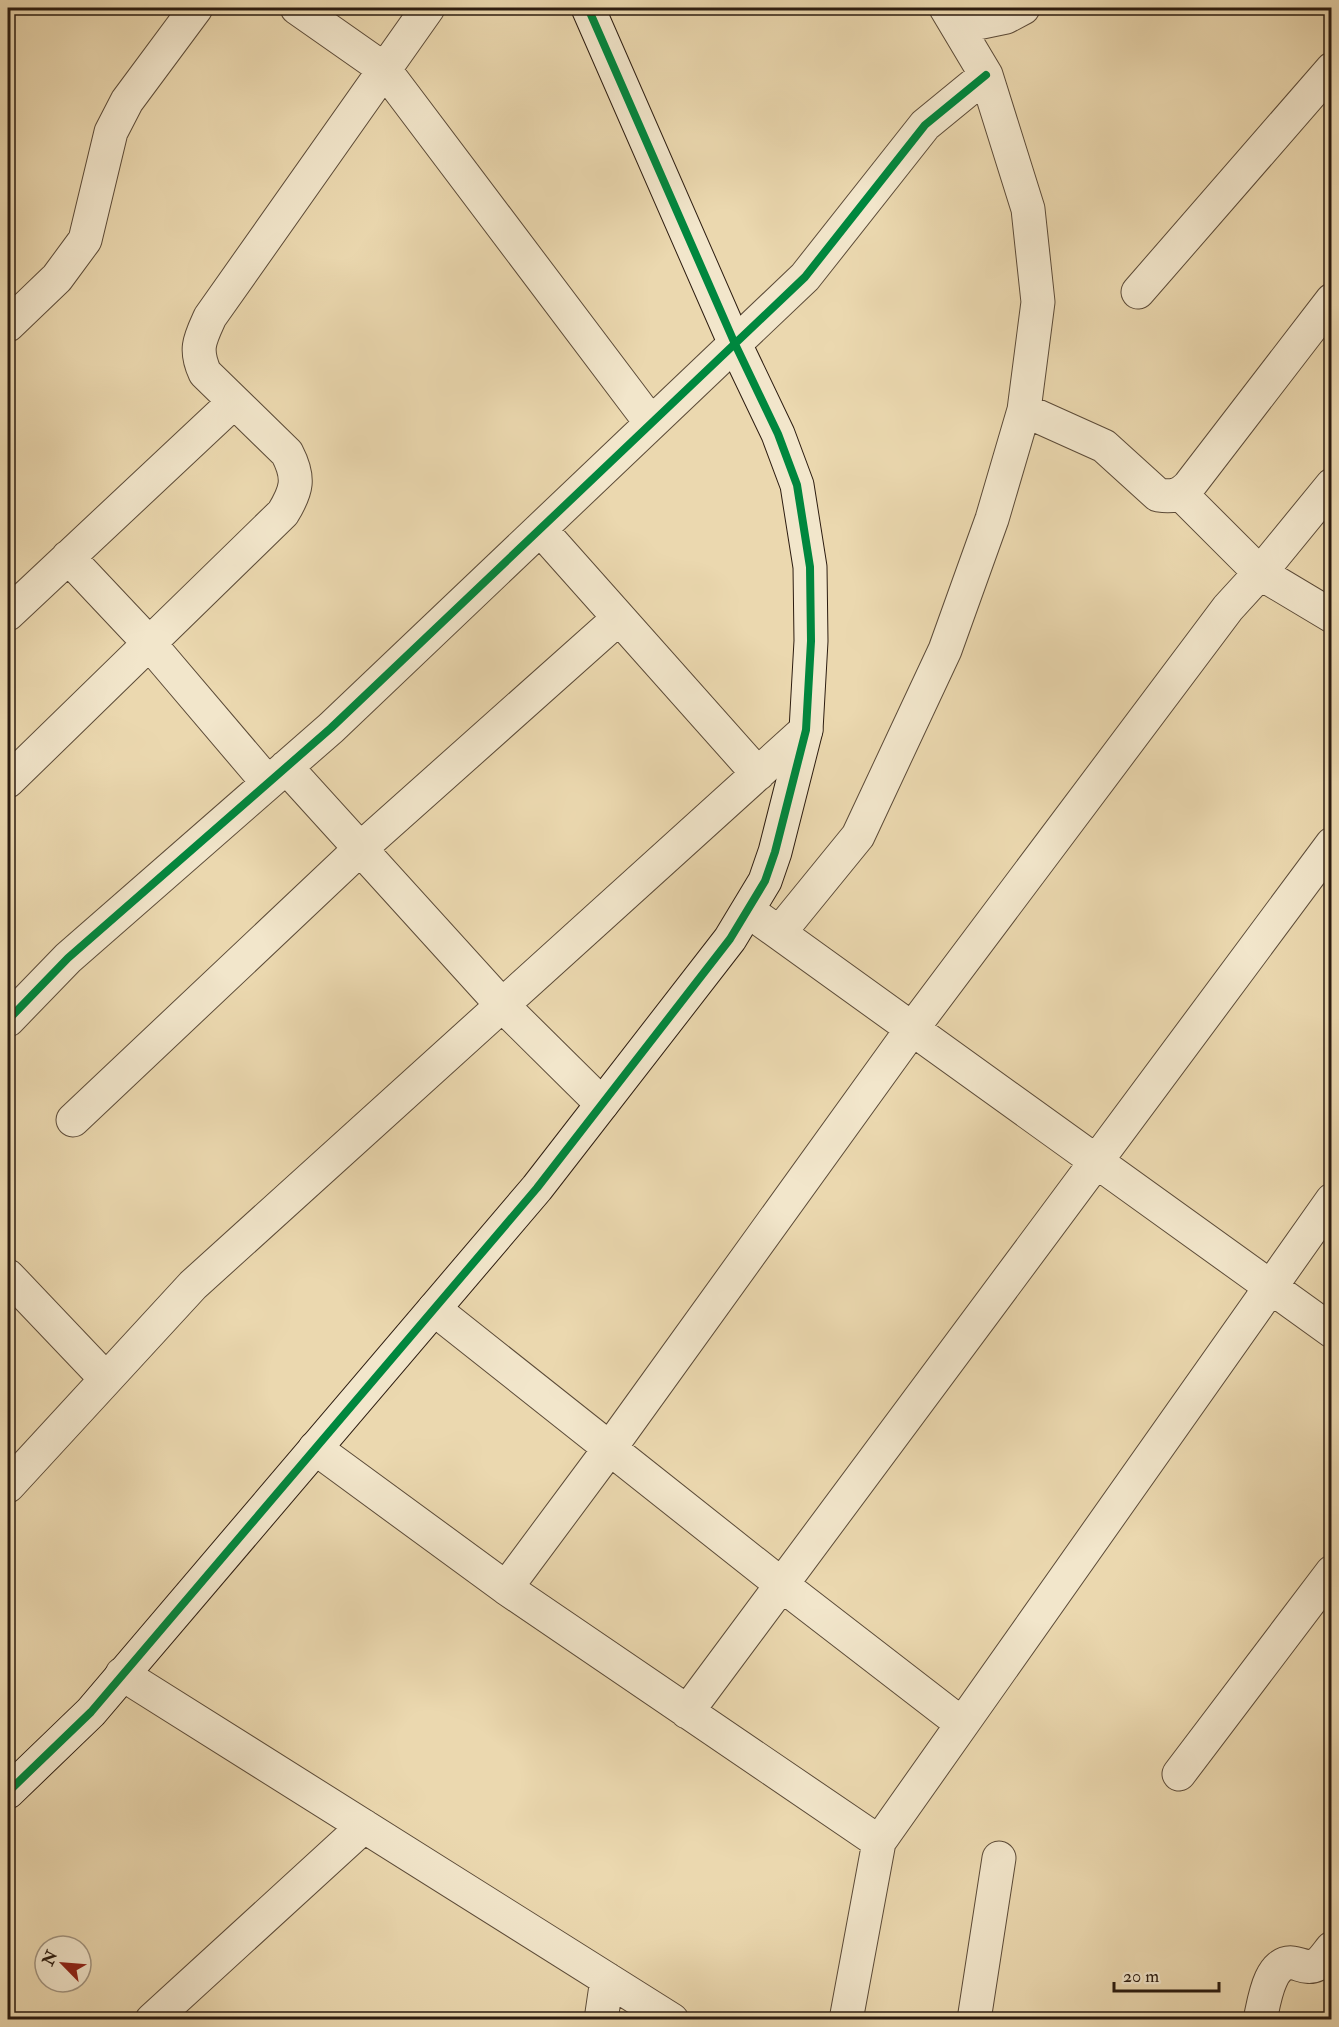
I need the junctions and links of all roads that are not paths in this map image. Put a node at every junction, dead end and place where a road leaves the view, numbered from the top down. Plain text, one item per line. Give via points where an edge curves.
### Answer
1 (196, 8) edge
2 (297, 8) edge
3 (428, 8) edge
4 (588, 8) edge
5 (1023, 8) edge
6 (952, 17) edge
7 (384, 69) junction
8 (1332, 69) edge
9 (986, 75) junction
10 (1138, 292) dead end
11 (1332, 300) edge
12 (8, 326) edge
13 (735, 344) junction
14 (234, 402) junction
15 (1024, 410) junction
16 (651, 423) junction
17 (1332, 485) edge
18 (1181, 494) junction
19 (540, 529) junction
20 (68, 556) junction
21 (1260, 573) junction
22 (8, 614) edge
23 (1332, 616) edge
24 (619, 618) junction
25 (149, 643) junction
26 (806, 730) junction
27 (758, 774) junction
28 (277, 775) junction
29 (8, 781) edge
30 (1332, 844) edge
31 (360, 849) junction
32 (747, 911) junction
33 (779, 933) junction
34 (502, 1005) junction
35 (8, 1020) edge
36 (912, 1029) junction
37 (602, 1104) junction
38 (73, 1120) dead end
39 (1095, 1161) junction
40 (1332, 1200) edge
41 (8, 1276) edge
42 (1270, 1287) junction
43 (434, 1309) junction
44 (1332, 1331) edge
45 (106, 1379) junction
46 (315, 1448) junction
47 (610, 1448) junction
48 (8, 1486) edge
49 (1328, 1582) edge
50 (782, 1585) junction
51 (506, 1588) junction
52 (122, 1674) junction
53 (687, 1712) junction
54 (962, 1724) junction
55 (1179, 1774) dead end
56 (8, 1792) edge
57 (364, 1826) junction
58 (879, 1842) junction
59 (999, 1858) dead end
60 (1332, 1948) edge
61 (608, 1979) junction
62 (152, 2019) edge
63 (601, 2019) edge
64 (672, 2019) edge
65 (846, 2019) edge
66 (974, 2019) edge
67 (1260, 2019) edge

1 - 12 street via 127,101 111,132 85,240 57,278
2 - 7 street
3 - 7 street
4 - 13 street
5 - 6 street via 1006,16
6 - 9 street
7 - 14 street via 204,330 199,359 205,373
7 - 16 street
8 - 10 street
9 - 13 street via 925,125 805,277
9 - 15 street via 1028,209 1038,302
11 - 18 street
13 - 16 street
13 - 26 street via 778,434 797,485 810,567
14 - 20 street
14 - 25 street via 287,453 295,468 291,498 283,513
15 - 18 street via 1104,446 1158,495
15 - 33 street via 992,519 941,660 858,836
16 - 19 street
17 - 21 street
18 - 21 street
19 - 24 street
19 - 28 street
20 - 22 street
20 - 25 street
21 - 23 street
21 - 36 street via 1228,608
24 - 27 street
24 - 31 street
25 - 28 street
25 - 29 street
26 - 27 street
26 - 32 street via 775,852 765,881
27 - 34 street
28 - 31 street
28 - 35 street via 68,958
30 - 39 street
31 - 34 street
31 - 38 street
32 - 33 street
32 - 37 street via 730,939
33 - 36 street
34 - 37 street
34 - 45 street via 193,1285
36 - 39 street
36 - 47 street
37 - 43 street
39 - 42 street
39 - 50 street
40 - 42 street
41 - 45 street
42 - 44 street
42 - 54 street
43 - 46 street
43 - 47 street
45 - 48 street
46 - 51 street
46 - 52 street
47 - 50 street
47 - 51 street
49 - 55 street
50 - 53 street
50 - 54 street
51 - 53 street
52 - 56 street via 91,1712
52 - 57 street
53 - 58 street
54 - 58 street
57 - 61 street
57 - 62 street
58 - 65 street
59 - 66 street
60 - 67 street via 1316,1965 1290,1962 1280,1967 1267,1988
61 - 63 street
61 - 64 street

